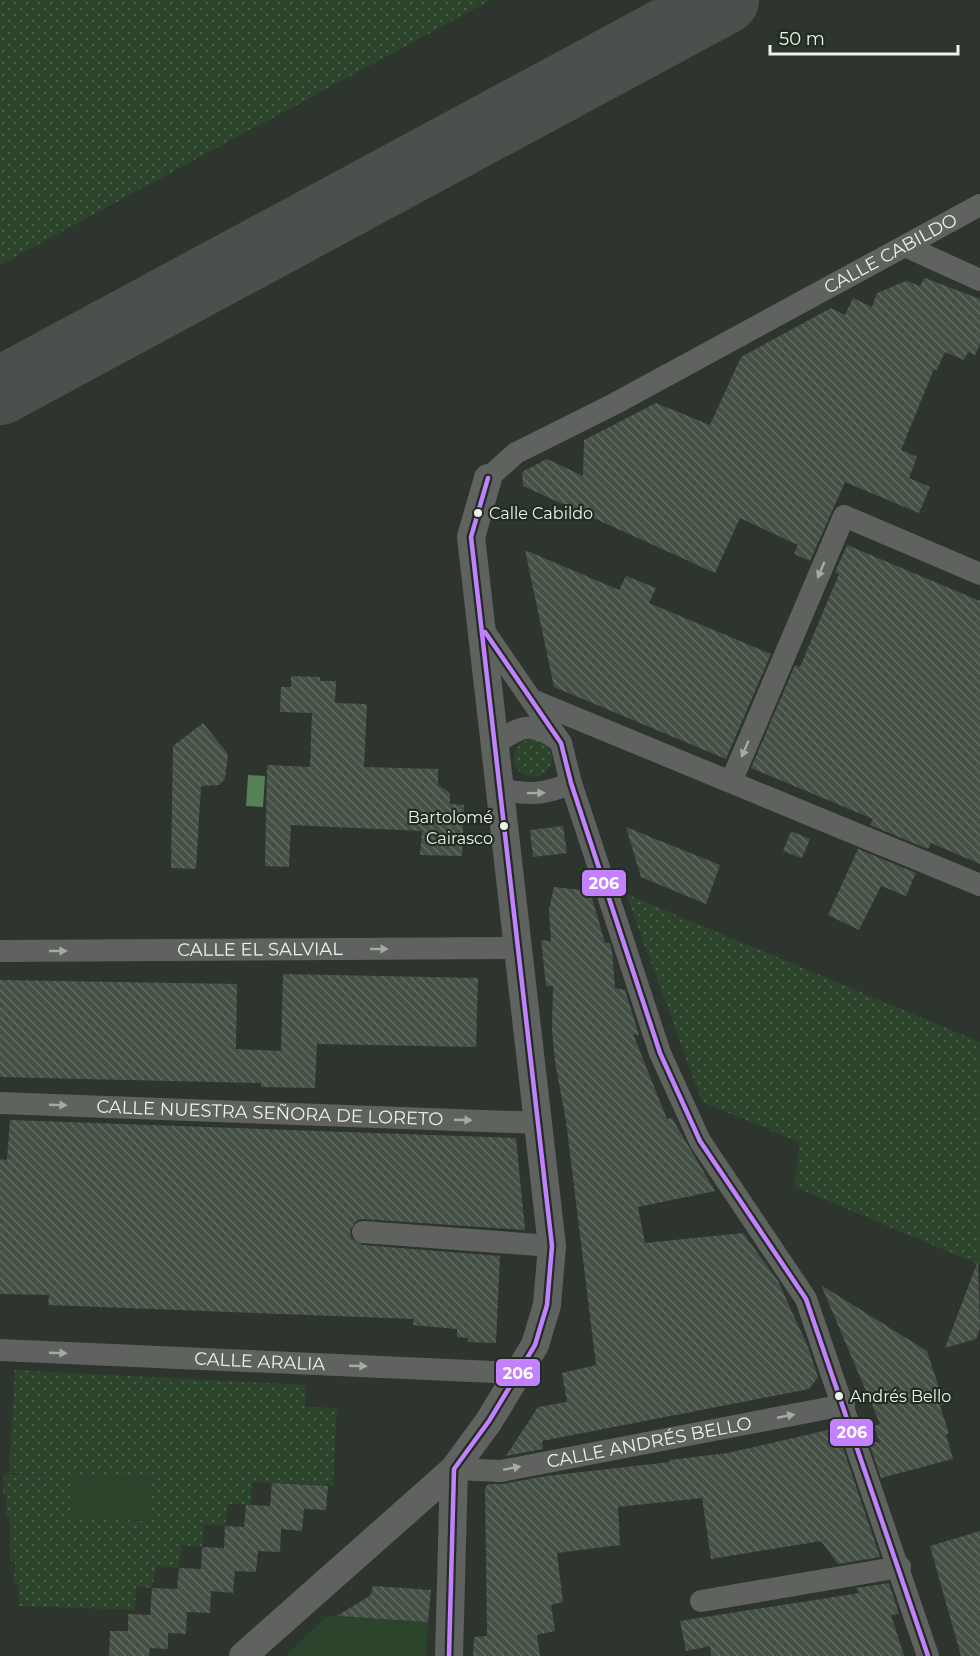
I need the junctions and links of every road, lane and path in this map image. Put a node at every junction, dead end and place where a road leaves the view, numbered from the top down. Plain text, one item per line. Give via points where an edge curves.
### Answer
1 (980, 205) edge
2 (905, 246) junction
3 (980, 280) edge
4 (488, 478) joint
5 (980, 574) edge
6 (480, 624) junction
7 (532, 699) junction
8 (590, 725) junction
9 (561, 742) junction
10 (494, 745) junction
11 (731, 782) junction
12 (571, 783) junction
13 (499, 789) junction
14 (980, 885) edge
15 (519, 948) junction
16 (0, 951) edge
17 (0, 1103) edge
18 (539, 1123) junction
19 (363, 1232) dead end
20 (552, 1245) junction
21 (0, 1350) edge
22 (518, 1373) junction
23 (844, 1405) junction
24 (454, 1469) junction
25 (900, 1567) junction
26 (701, 1601) dead end
27 (243, 1656) edge
28 (449, 1656) edge
29 (928, 1656) edge

1 - 2 street, CALLE CABILDO
2 - 3 street
2 - 4 street, CALLE CABILDO via 516,453
4 - 6 street via 471,537
5 -> 11 street via 844,516
6 - 7 street
6 - 10 street
7 - 8 street
7 - 9 street
8 - 9 street
8 - 11 street
9 - 10 street via 544,729 528,727 515,730
9 - 12 street
10 - 13 street
11 - 14 street
13 -> 12 street via 520,794 551,793
12 - 23 street via 660,1053 700,1141 806,1299
13 - 15 street
16 -> 15 street, CALLE EL SALVIAL
15 - 18 street
17 -> 18 street, CALLE NUESTRA SEÑORA DE LORETO
18 - 20 street
19 - 20 street
20 - 22 street via 547,1305 535,1345
21 -> 22 street, CALLE ARALIA
22 - 24 street
24 -> 23 street, CALLE ANDRÉS BELLO via 501,1471
23 - 25 street
24 - 27 street
24 - 28 street
25 - 26 street
25 - 29 street

